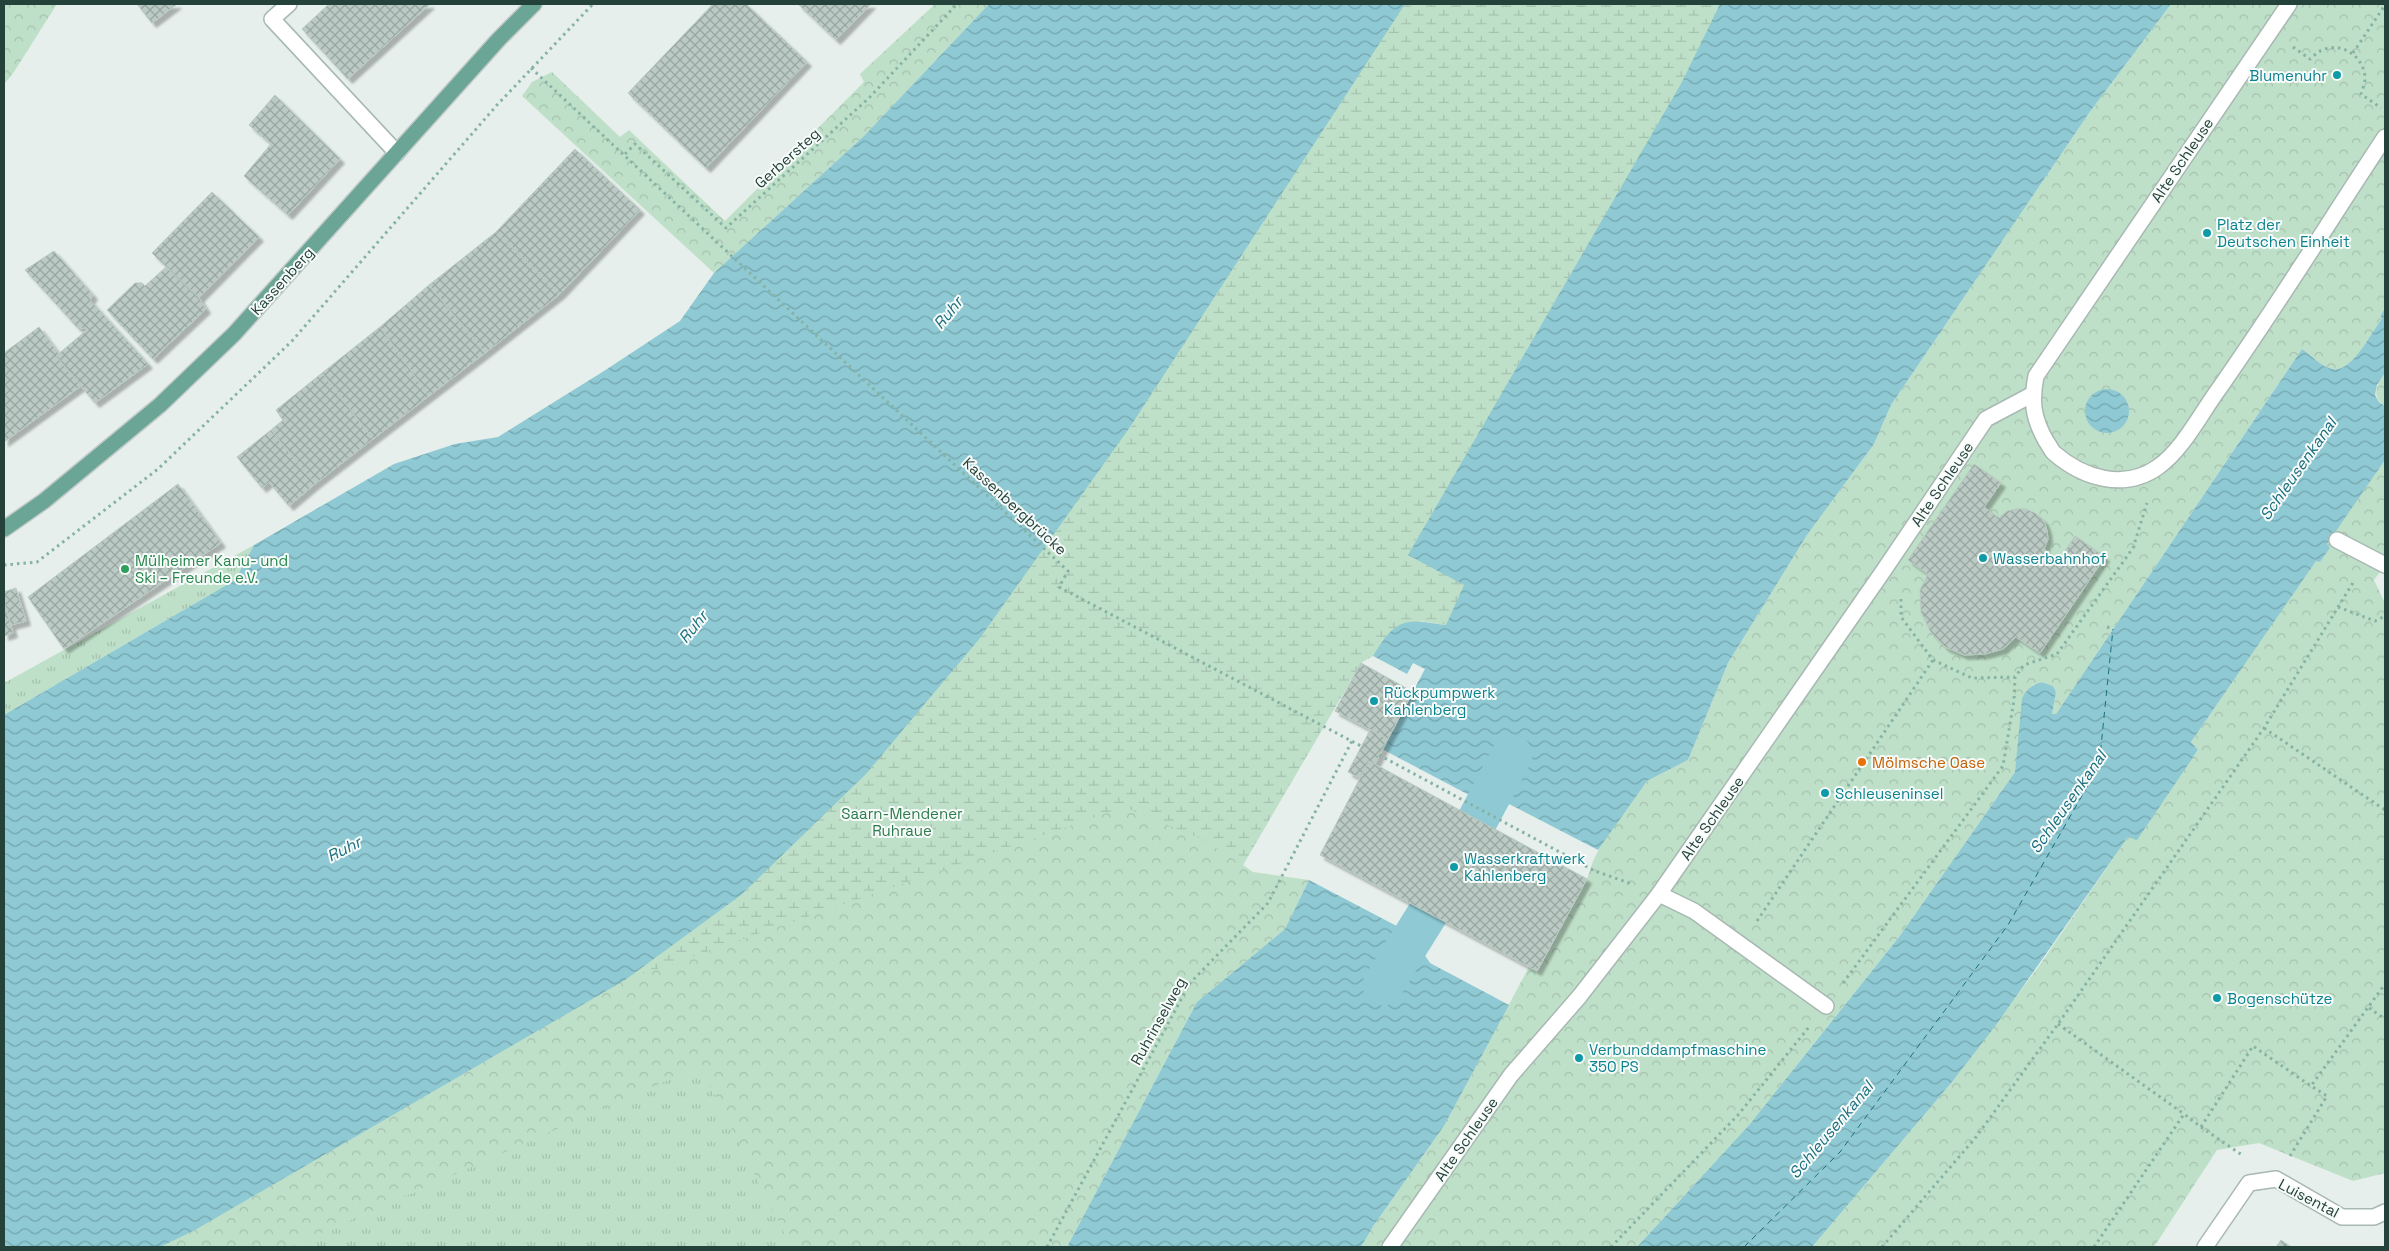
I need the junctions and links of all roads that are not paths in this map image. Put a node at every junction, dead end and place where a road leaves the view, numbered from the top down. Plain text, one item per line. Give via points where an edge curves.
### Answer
1 (289, 4) edge
2 (534, 4) edge
3 (2289, 4) edge
4 (2385, 137) edge
5 (397, 153) junction
6 (2033, 394) junction
7 (4, 529) edge
8 (2337, 540) dead end
9 (2385, 565) edge
10 (1659, 894) junction
11 (1826, 1006) road end
12 (2385, 1212) edge
13 (1390, 1247) edge
14 (2205, 1247) edge

1 - 5 street via 272,19
2 - 5 main road, Kassenberg
3 - 6 street, Alte Schleuse via 2052,351 2036,376
4 - 6 street, Alte Schleuse via 2242,357 2178,447 2158,467 2136,478 2106,480 2082,473 2053,452 2036,422
5 - 7 main road, Kassenberg via 234,334 194,373 44,501
6 - 10 street, Alte Schleuse via 1986,419
8 - 9 street
10 - 11 street via 1694,911
10 - 13 street, Alte Schleuse via 1579,997 1511,1076
12 - 14 street, Luisental via 2374,1217 2342,1217 2276,1179 2249,1183

